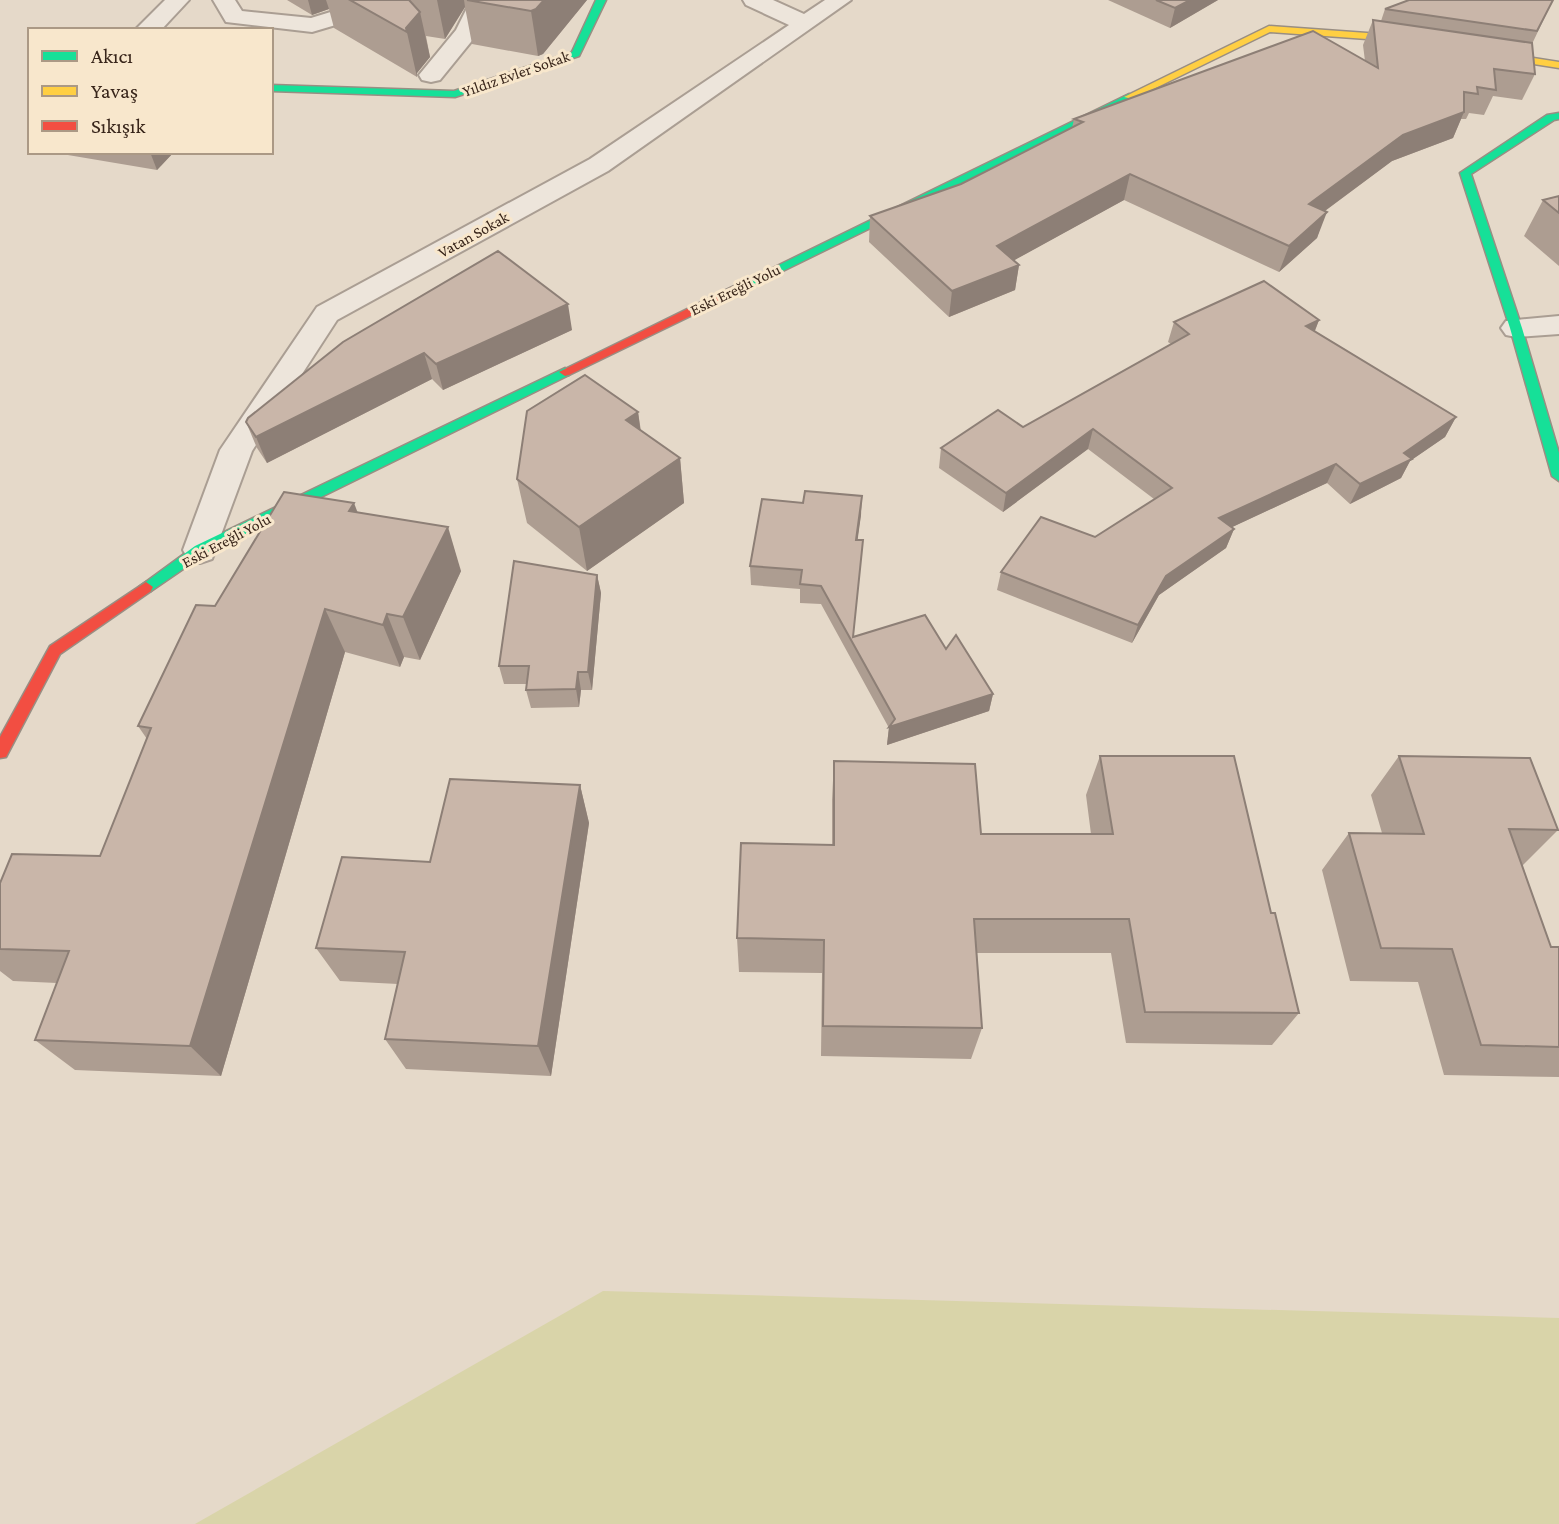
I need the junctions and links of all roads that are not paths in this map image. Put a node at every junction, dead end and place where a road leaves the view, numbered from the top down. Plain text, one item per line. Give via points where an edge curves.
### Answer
1 (178, 0) edge
2 (224, 0) edge
3 (373, 0) edge
4 (482, 0) edge
5 (601, 0) edge
6 (754, 0) edge
7 (840, 0) edge
8 (804, 23) junction
9 (150, 28) edge
10 (1436, 46) edge
11 (1463, 50) edge
12 (1559, 65) edge
13 (431, 75) dead end
14 (273, 88) edge
15 (1559, 116) edge
16 (1559, 325) edge
17 (1516, 328) junction
18 (1559, 477) edge
19 (200, 550) junction
20 (0, 751) edge

1 - 9 street
2 - 3 street via 234,17 312,26 368,8
4 - 13 street via 467,32
5 - 14 street, Yıldız Evler Sokak via 576,54 455,94
6 - 8 street
7 - 8 street, Vatan Sokak
8 - 19 street, Vatan Sokak via 599,164 327,314 236,450
10 - 19 street, Eski Ereğli Yolu via 1269,29
11 - 12 street
15 - 17 street via 1465,173
16 - 17 street
17 - 18 street
19 - 20 street, Eski Ereğli Yolu via 55,650

